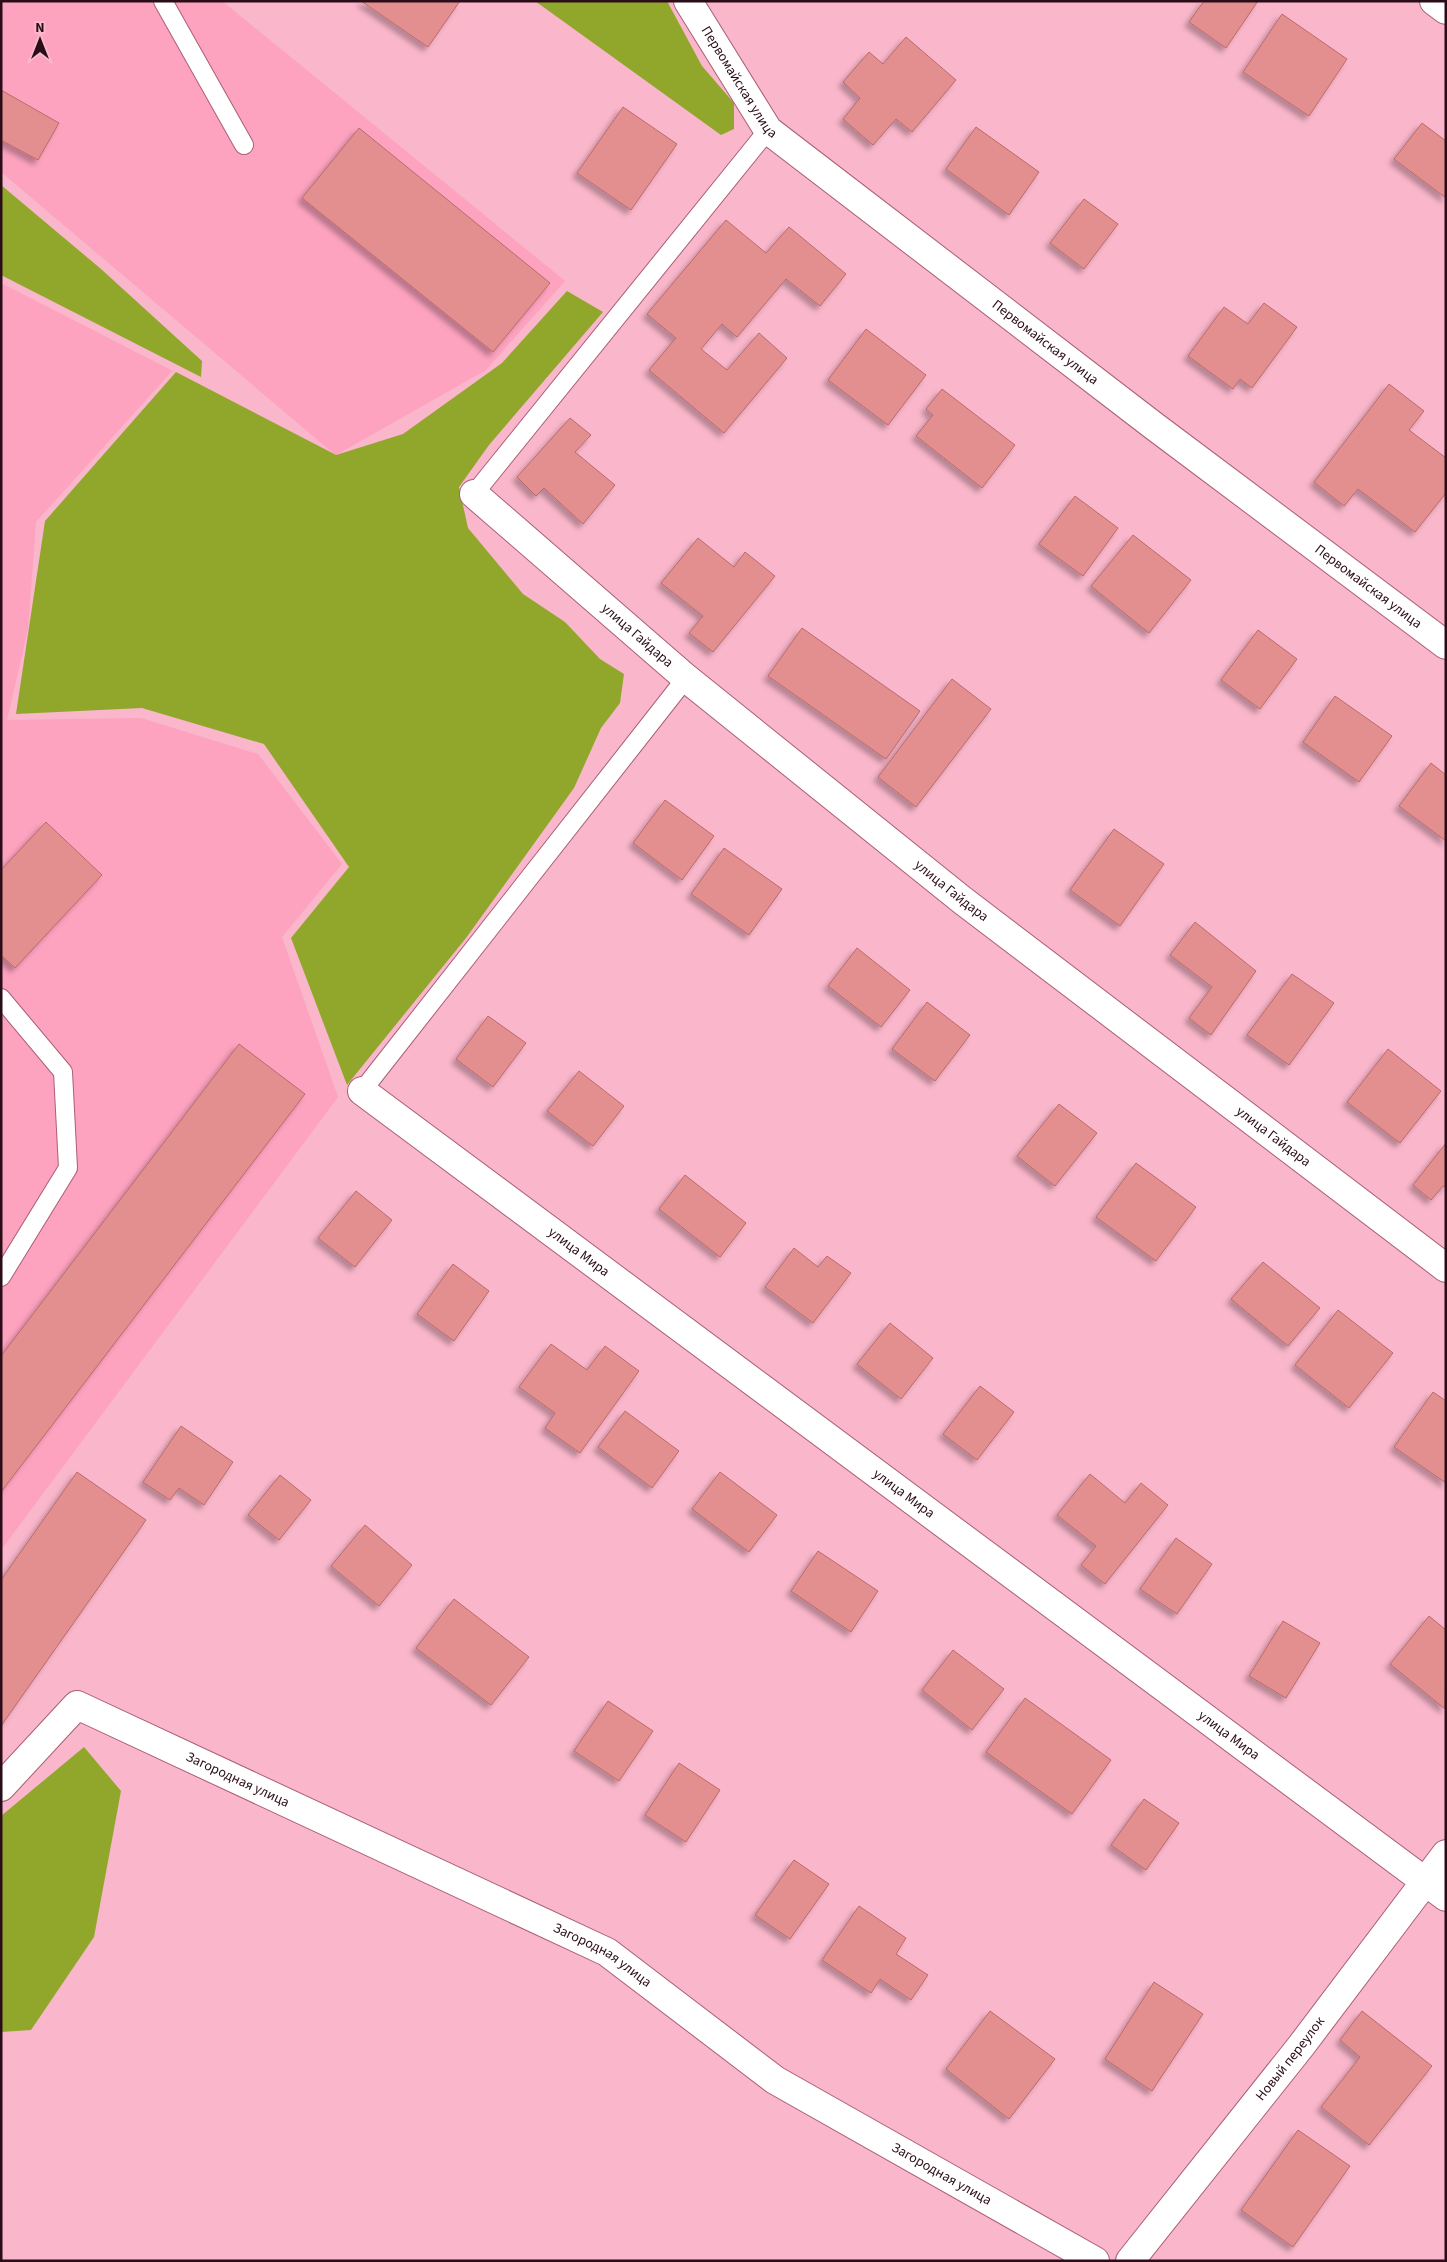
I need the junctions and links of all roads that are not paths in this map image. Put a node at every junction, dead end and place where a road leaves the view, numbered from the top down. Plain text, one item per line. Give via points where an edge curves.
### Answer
1 (163, 1) edge
2 (688, 1) edge
3 (1434, 1) edge
4 (1446, 10) edge
5 (768, 130) junction
6 (244, 145) dead end
7 (474, 494) joint
8 (1446, 645) edge
9 (686, 678) junction
10 (1, 998) edge
11 (362, 1091) joint
12 (1446, 1268) edge
13 (1, 1277) edge
14 (1, 1787) edge
15 (1446, 1854) edge
16 (1436, 1889) edge
17 (1095, 2261) edge
18 (1130, 2261) edge

1 - 6 lane
2 - 5 street, Первомайская улица
3 - 4 street
5 - 7 lane
5 - 8 street, Первомайская улица
7 - 9 street, улица Гайдара
9 - 11 lane
9 - 12 street, улица Гайдара via 962,900
10 - 13 lane via 63,1072 68,1168
11 - 16 street, улица Мира
14 - 17 street, Загородная улица via 77,1705 607,1952 775,2080
15 - 16 street, Новый переулок
16 - 18 street, Новый переулок via 1301,2046

